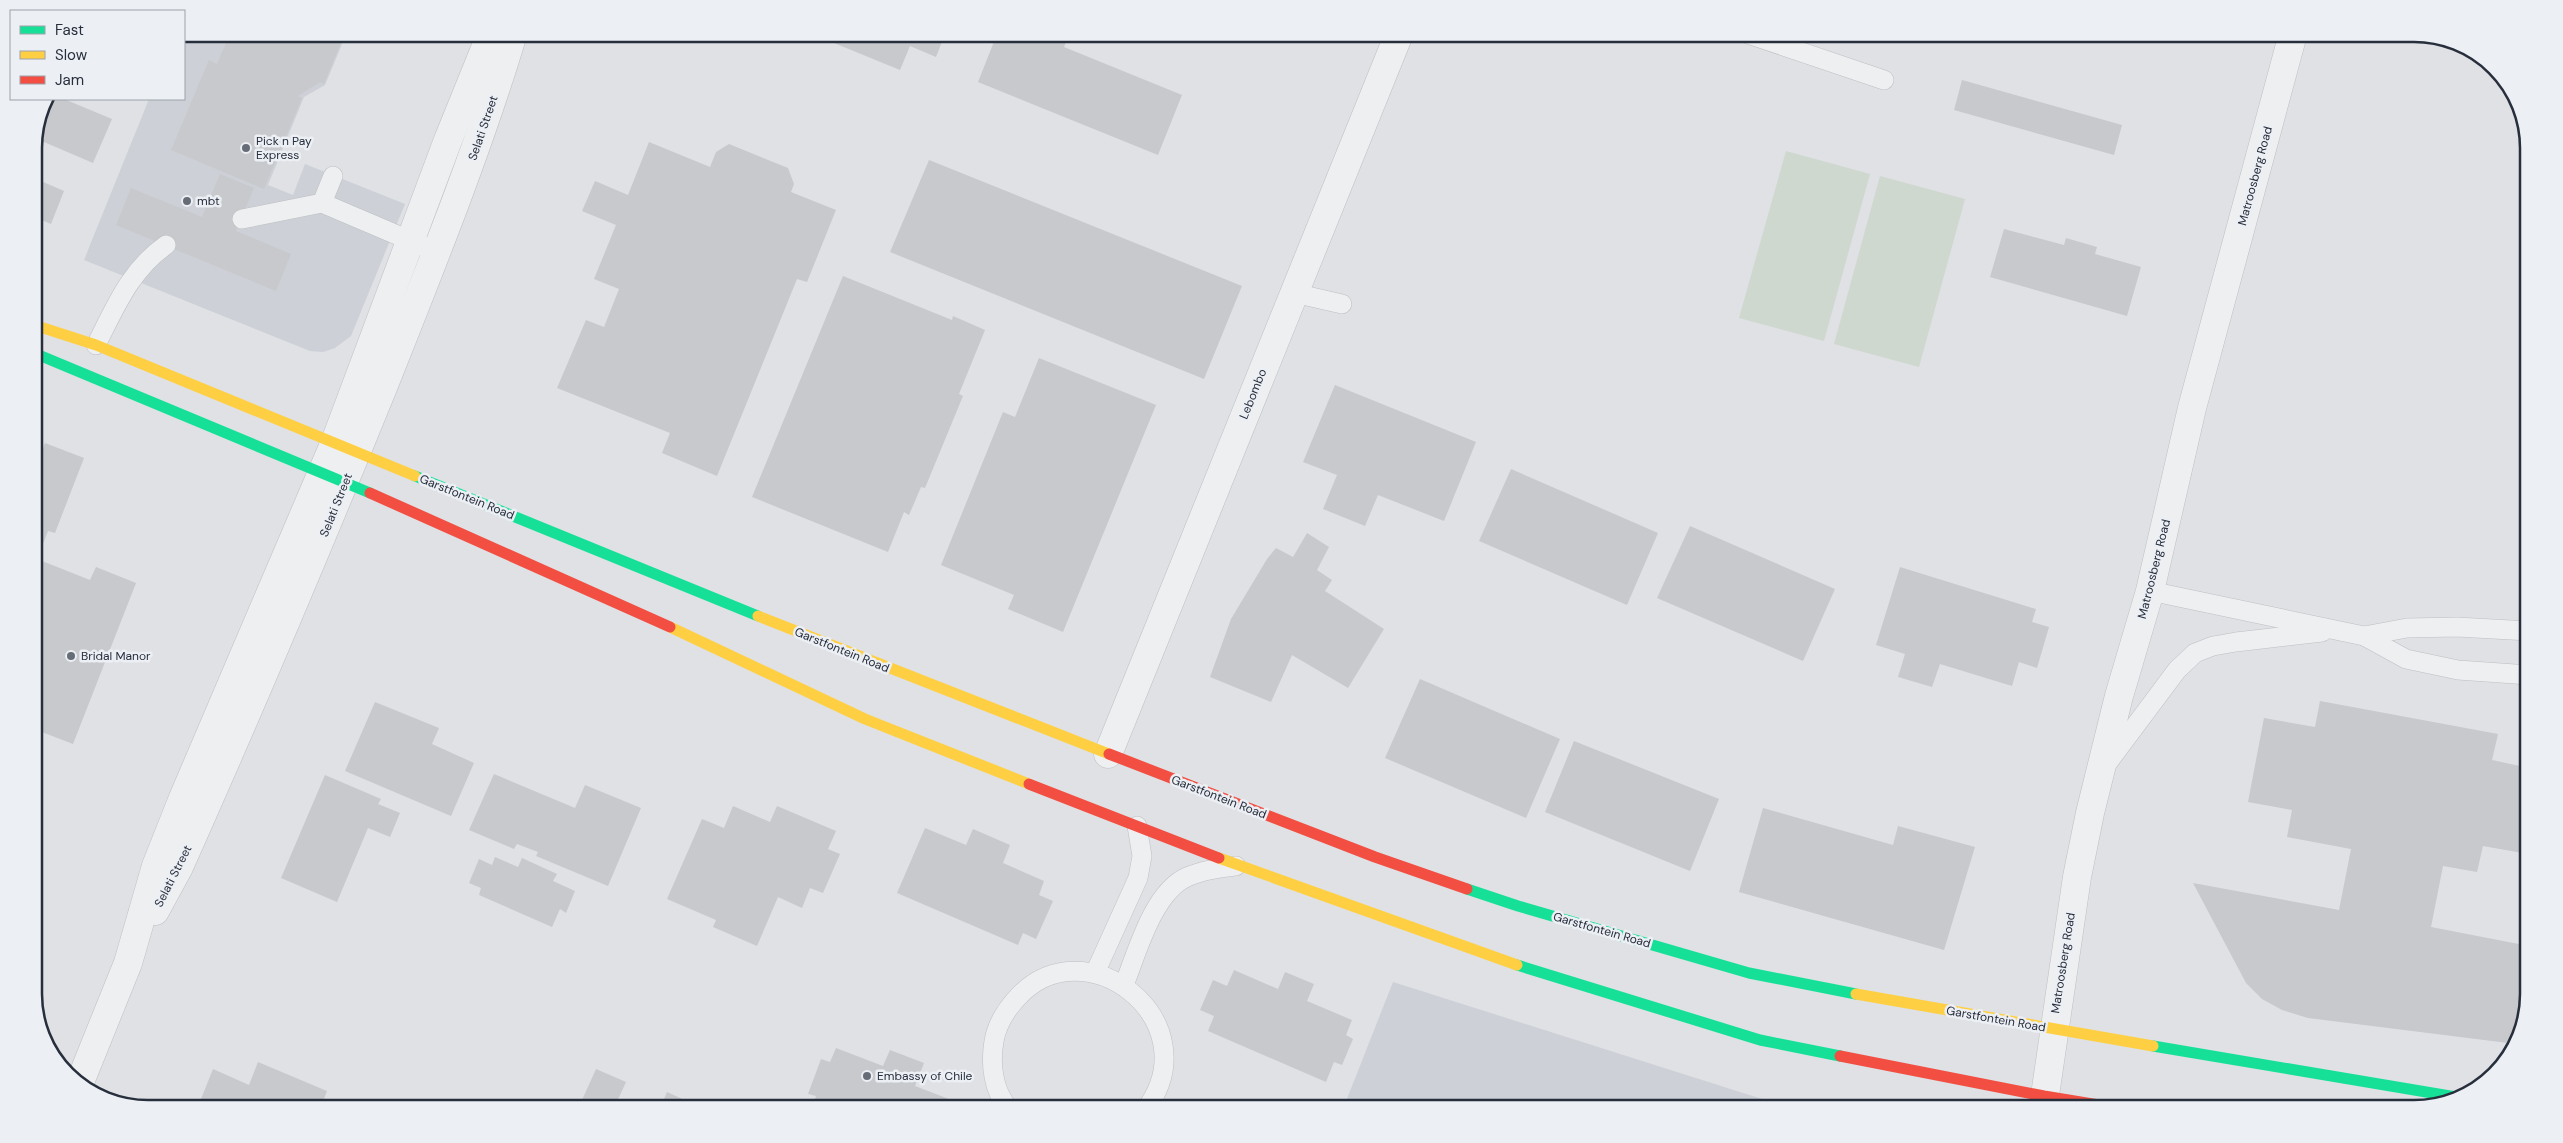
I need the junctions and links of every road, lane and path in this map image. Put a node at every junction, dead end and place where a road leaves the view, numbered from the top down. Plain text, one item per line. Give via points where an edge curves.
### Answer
1 (488, 42) edge
2 (511, 42) edge
3 (1396, 42) edge
4 (1772, 42) edge
5 (2292, 42) edge
6 (1884, 80) dead end
7 (333, 176) dead end
8 (322, 203) junction
9 (242, 219) dead end
10 (412, 242) junction
11 (166, 245) dead end
12 (437, 252) junction
13 (1294, 293) junction
14 (1342, 304) dead end
15 (43, 327) edge
16 (96, 345) junction
17 (43, 358) edge
18 (43, 363) edge
19 (71, 370) junction
20 (346, 448) junction
21 (334, 477) junction
22 (2150, 592) junction
23 (2336, 630) junction
24 (2520, 631) edge
25 (2364, 636) junction
26 (2520, 674) edge
27 (1108, 754) junction
28 (2100, 772) junction
29 (1136, 826) junction
30 (1237, 865) junction
31 (1095, 973) junction
32 (1124, 985) junction
33 (2053, 1029) junction
34 (82, 1077) edge
35 (2446, 1095) edge
36 (1004, 1100) edge
37 (1153, 1100) edge
38 (2030, 1100) edge
39 (2044, 1100) edge

1 - 10 street, Selati Street
2 - 12 street, Selati Street
3 - 13 street, Lebombo
4 - 6 lane
5 - 22 street, Matroosberg Road via 2192,408
7 - 8 lane
8 - 9 lane
8 - 10 lane
10 - 12 lane
10 - 20 street, Selati Street
11 - 16 lane via 144,262 128,283
12 - 20 street, Selati Street
13 - 14 lane
13 - 27 street, Lebombo
15 - 16 main road, Garstfontein Road
16 - 20 main road, Garstfontein Road
17 - 19 main road
18 - 19 lane
19 - 21 main road
20 - 21 street, Selati Street
20 - 27 main road, Garstfontein Road via 832,646
21 - 29 main road via 681,632 865,719
21 - 34 street, Selati Street via 319,546 178,867 128,963
22 - 23 lane
22 - 28 street, Matroosberg Road
23 - 25 lane
23 - 28 lane via 2228,643 2195,653 2177,670
24 - 25 lane via 2407,628
25 - 26 lane via 2406,659 2458,670
27 - 33 main road, Garstfontein Road via 1375,857 1537,911 1749,973
28 - 33 street, Matroosberg Road via 2076,877
29 - 30 main road
29 - 31 lane via 1142,856 1138,878
30 - 32 lane via 1186,878 1162,898
30 - 38 main road via 1496,958 1760,1040
31 - 32 lane
31 - 36 lane via 1070,972 1045,978 1023,991 1006,1010 995,1033 991,1058 995,1084
32 - 37 lane via 1143,1002 1157,1023 1164,1048 1163,1073
33 - 35 main road, Garstfontein Road
33 - 39 street, Matroosberg Road

